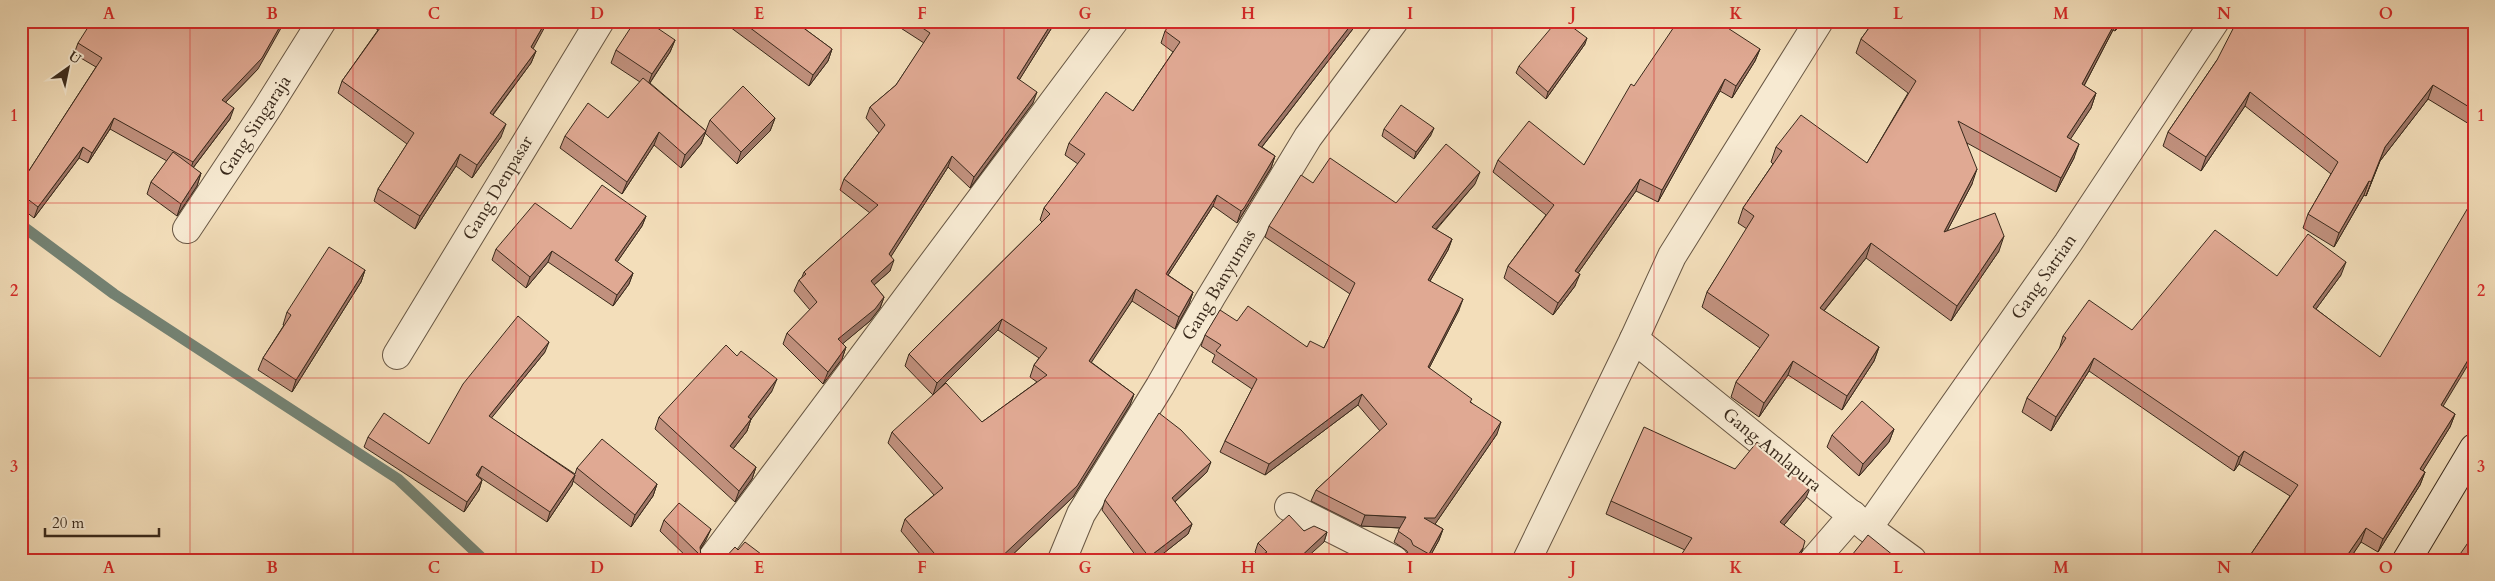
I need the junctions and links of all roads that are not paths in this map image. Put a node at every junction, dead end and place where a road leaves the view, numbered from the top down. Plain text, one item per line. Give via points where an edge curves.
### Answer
1 (322, 21) edge
2 (600, 21) edge
3 (1114, 21) edge
4 (1394, 21) edge
5 (1819, 21) edge
6 (2215, 21) edge
7 (187, 229) dead end
8 (1634, 339) junction
9 (397, 355) dead end
10 (2474, 448) edge
11 (1289, 507) dead end
12 (1861, 521) junction
13 (711, 560) edge
14 (1062, 560) edge
15 (1394, 560) edge
16 (1527, 560) edge
17 (1814, 560) edge
18 (1912, 560) edge
19 (2407, 560) edge

1 - 7 street, Gang Singaraja
2 - 9 street, Gang Denpasar
3 - 13 street
4 - 14 street, Gang Banyumas via 1308,137 1081,514
5 - 8 street via 1672,256
6 - 12 street, Gang Satrian via 2068,243
8 - 12 street, Gang Amlapura
8 - 16 street
10 - 19 street
11 - 15 street
12 - 17 street, Gang Satrian
12 - 18 street, Gang Amlapura

